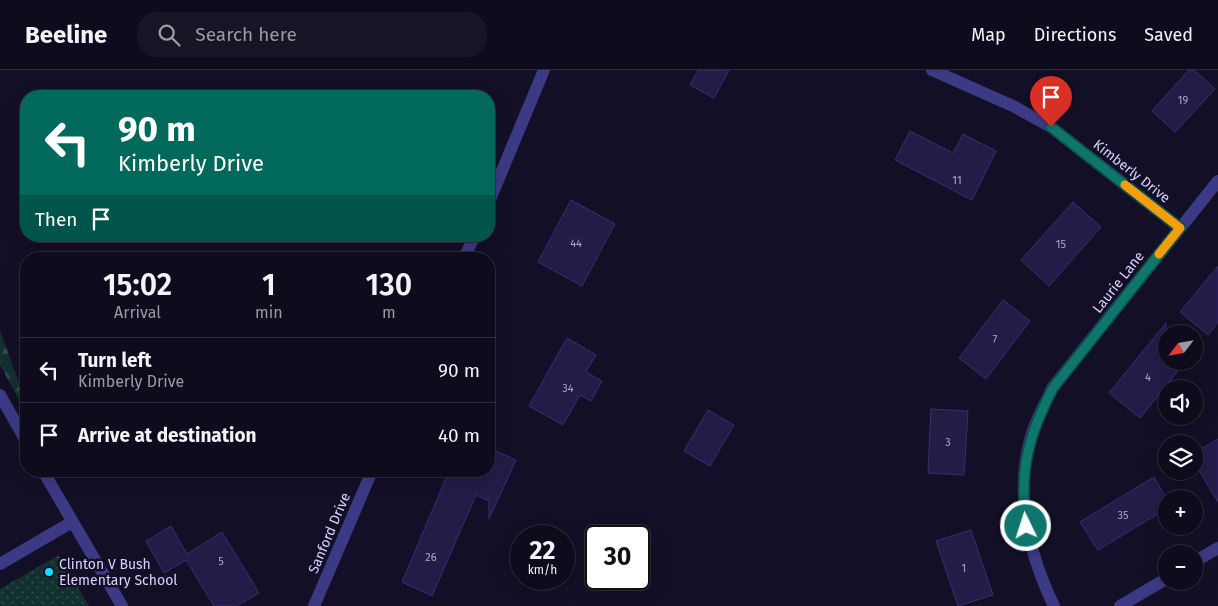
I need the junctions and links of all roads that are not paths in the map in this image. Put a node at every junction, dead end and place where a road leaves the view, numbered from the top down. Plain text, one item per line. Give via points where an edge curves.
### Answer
1 (544, 70) edge
2 (932, 70) edge
3 (1218, 180) edge
4 (495, 188) edge
5 (1180, 228) junction
6 (0, 395) edge
7 (20, 430) edge
8 (46, 477) edge
9 (369, 477) edge
10 (72, 522) junction
11 (1218, 548) edge
12 (1203, 557) edge
13 (0, 564) edge
14 (1158, 584) edge
15 (122, 606) edge
16 (314, 606) edge
17 (1054, 606) edge
18 (1120, 606) edge

1 - 4 street
2 - 5 street, Kimberly Drive via 1013,106 1051,127
3 - 5 street, Laurie Lane
5 - 17 street, Laurie Lane via 1053,388 1028,448 1024,487 1026,526 1037,567
6 - 7 street
8 - 10 street
9 - 16 street, Sanford Drive
10 - 13 street
10 - 15 street
11 - 12 street
14 - 18 street

